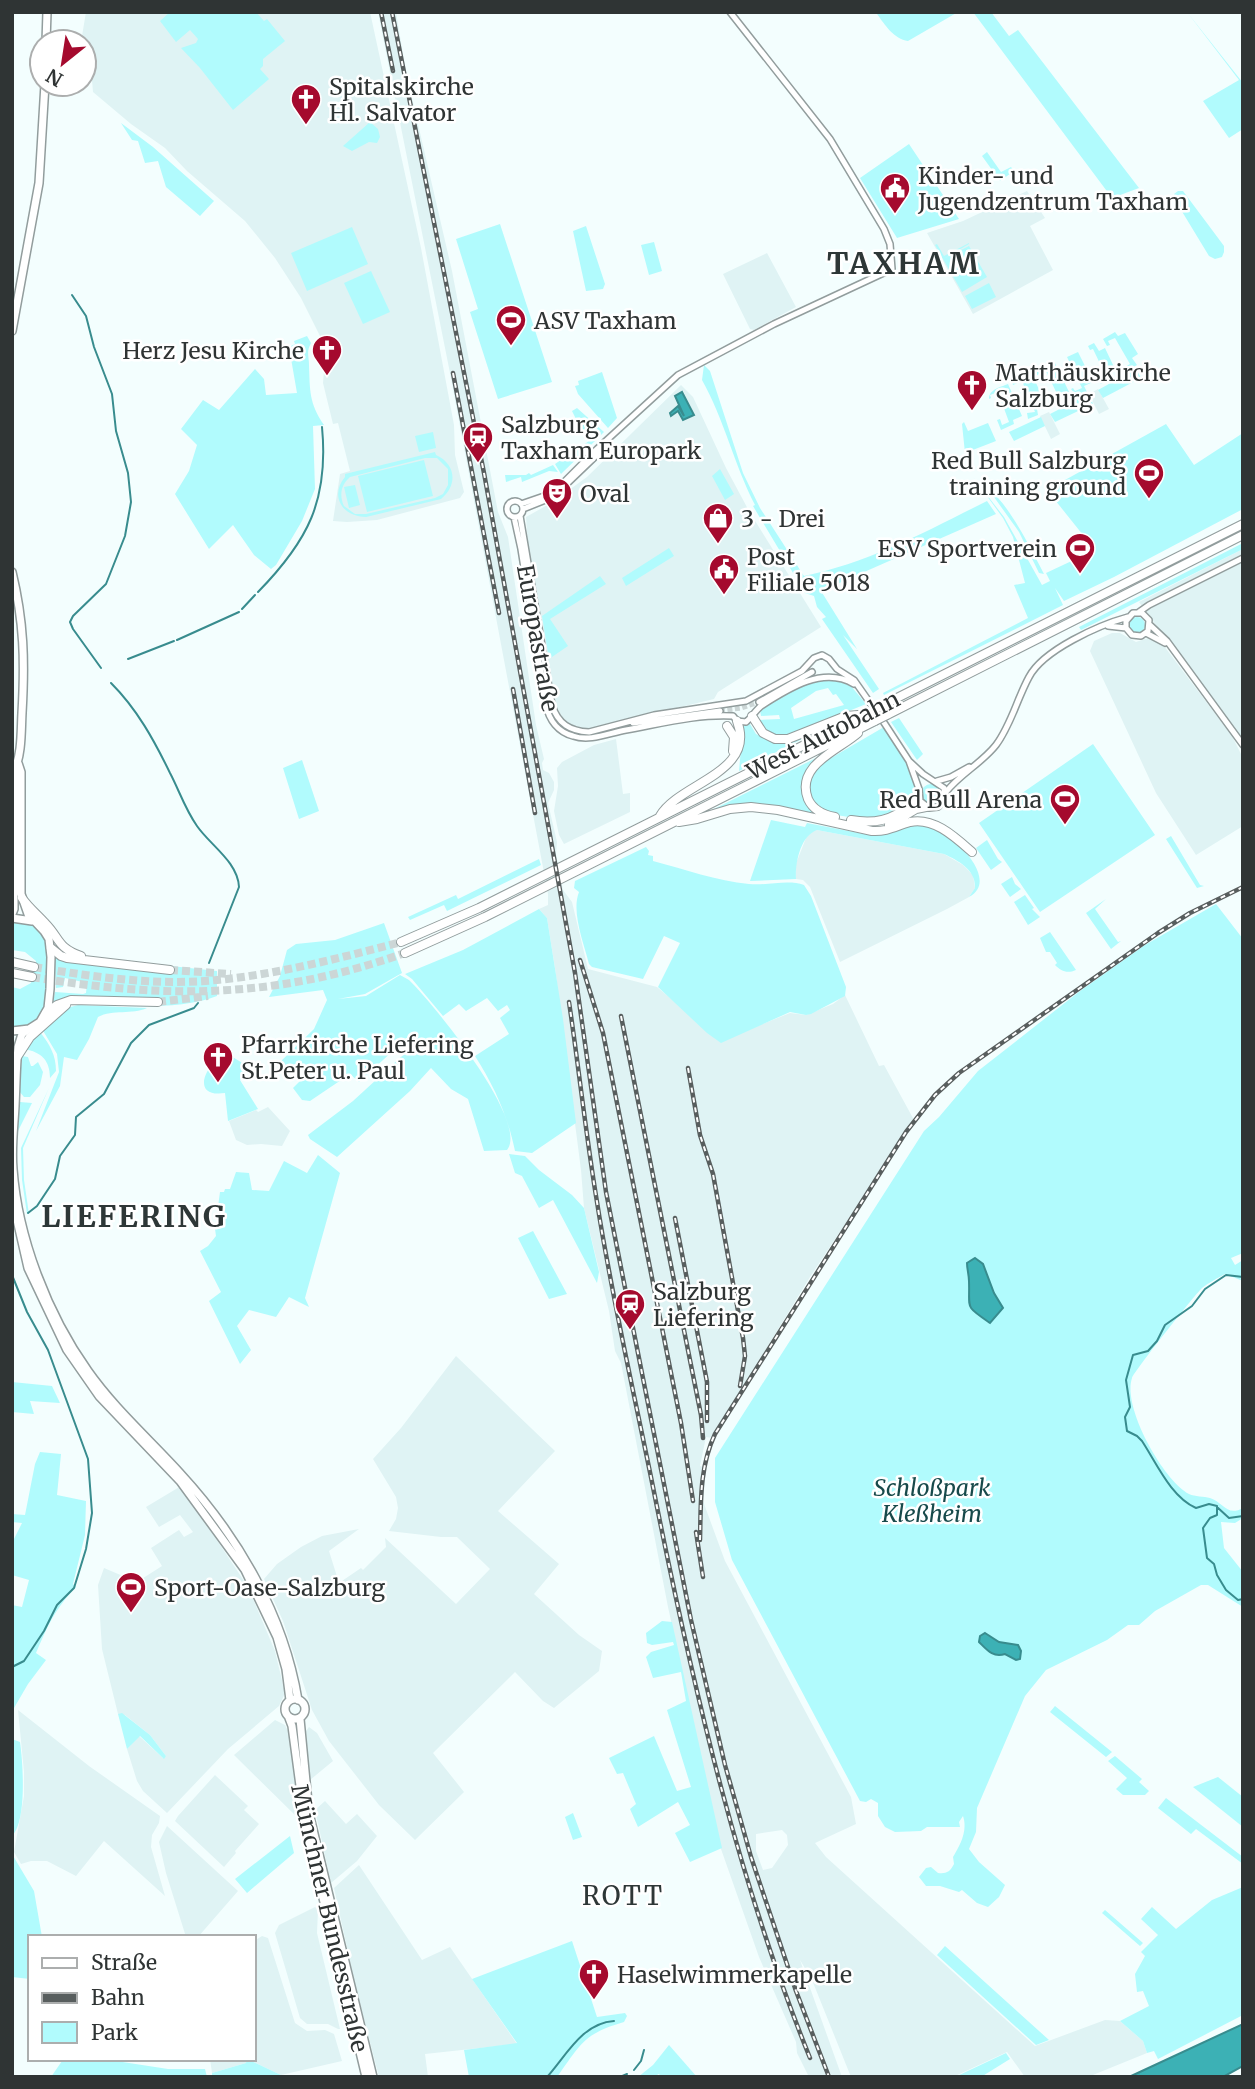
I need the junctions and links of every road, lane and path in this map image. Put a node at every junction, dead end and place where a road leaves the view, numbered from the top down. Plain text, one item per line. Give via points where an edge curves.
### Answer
1 (730, 12) edge
2 (44, 98) edge
3 (12, 331) edge
4 (522, 507) junction
5 (517, 517) junction
6 (1243, 524) edge
7 (1243, 535) edge
8 (1243, 558) edge
9 (12, 572) edge
10 (1157, 601) junction
11 (1139, 612) junction
12 (1128, 617) junction
13 (1147, 617) junction
14 (1150, 625) junction
15 (1105, 626) junction
16 (1126, 628) junction
17 (1146, 633) junction
18 (1170, 647) junction
19 (811, 664) junction
20 (832, 664) junction
21 (811, 672) junction
22 (824, 677) junction
23 (859, 687) junction
24 (746, 701) junction
25 (759, 702) tunnel mouth
26 (733, 704) junction
27 (720, 711) tunnel mouth
28 (867, 713) junction
29 (753, 714) junction
30 (709, 717) junction
31 (735, 719) junction
32 (627, 726) junction
33 (727, 726) joint
34 (864, 727) junction
35 (1243, 744) edge
36 (909, 761) junction
37 (18, 762) junction
38 (978, 762) junction
39 (728, 763) junction
40 (934, 781) junction
41 (919, 791) junction
42 (945, 793) junction
43 (926, 807) junction
44 (659, 818) junction
45 (673, 822) junction
46 (866, 828) junction
47 (972, 852) dead end
48 (13, 889) edge
49 (22, 898) junction
50 (12, 916) edge
51 (32, 921) junction
52 (401, 942) tunnel mouth
53 (51, 948) junction
54 (405, 953) tunnel mouth
55 (12, 962) edge
56 (100, 962) junction
57 (34, 967) tunnel mouth
58 (170, 970) tunnel mouth
59 (12, 972) edge
60 (33, 976) tunnel mouth
61 (86, 1001) junction
62 (158, 1002) tunnel mouth
63 (46, 1013) junction
64 (42, 1023) junction
65 (32, 1030) junction
66 (12, 1031) edge
67 (17, 1057) joint
68 (12, 1198) edge
69 (18, 1216) junction
70 (294, 1700) junction
71 (289, 1718) junction
72 (300, 1719) junction
73 (366, 2077) edge
74 (373, 2077) edge

1 - 4 street via 835,148 884,229 892,269 683,371 550,494
2 - 3 main road via 39,183
4 - 5 street
4 - 5 street via 515,501 508,505 508,513
5 - 32 street, Europastraße via 549,715 558,729 576,737 588,738
6 - 28 highway, West Autobahn, bridge
7 - 34 highway, West Autobahn, bridge
8 - 10 street
9 - 37 main road via 24,642
10 - 11 street
10 - 13 street
11 - 12 street
11 - 13 street
12 - 15 street
12 - 16 street
13 - 14 street
14 - 17 street
14 - 18 street
15 - 16 street
15 - 38 street via 1063,647 1032,671 1000,739
16 - 17 street via 1135,636
17 - 18 street
18 - 35 street
19 - 20 street via 822,655
19 - 21 street
19 - 24 street, Europastraße
20 - 22 street via 832,671
20 - 23 street
21 - 22 street
21 - 25 street
22 - 23 street via 842,678
22 - 29 street, Europastraße via 805,682
23 - 36 street
24 - 26 street, Europastraße
24 - 29 street
26 - 31 street
26 - 32 street, Europastraße via 654,715
27 - 32 street, Europastraße
28 - 29 highway via 846,716 784,740 762,733
28 - 44 highway, West Autobahn
29 - 31 street, Europastraße via 746,722
30 - 31 street, Europastraße
30 - 32 street, Europastraße
30 - 33 street
31 - 39 highway via 739,745
33 - 39 highway via 734,742
34 - 41 highway via 810,771 806,782 813,806 827,816 877,823 907,808
34 - 45 highway, West Autobahn
36 - 40 street
36 - 41 street
37 - 48 main road via 14,771
37 - 49 main road
38 - 40 street
38 - 42 street
39 - 44 highway via 666,807
40 - 41 street
40 - 42 street
41 - 43 street
42 - 43 street via 941,805
43 - 46 highway via 882,828
44 - 52 highway, West Autobahn
45 - 46 highway via 751,807
45 - 54 highway, West Autobahn
46 - 47 highway via 883,831 909,822 927,822
48 - 50 main road
49 - 51 main road
49 - 56 highway via 66,950
50 - 51 main road
51 - 53 main road via 44,931
53 - 56 highway via 61,956
53 - 63 main road
55 - 57 highway
56 - 58 highway
59 - 60 highway
61 - 62 highway
61 - 63 highway via 64,1002
61 - 64 highway via 67,1004
63 - 64 main road
64 - 65 highway
65 - 66 main road
65 - 67 highway
67 - 69 main road via 13,1168
68 - 69 main road
69 - 70 main road via 35,1270 84,1364 108,1397 197,1493 249,1567 289,1654
70 - 71 main road via 284,1708
70 - 72 main road via 305,1708
71 - 72 main road
71 - 73 main road, Münchner Bundesstraße via 305,1823
72 - 74 main road, Münchner Bundesstraße via 309,1813

